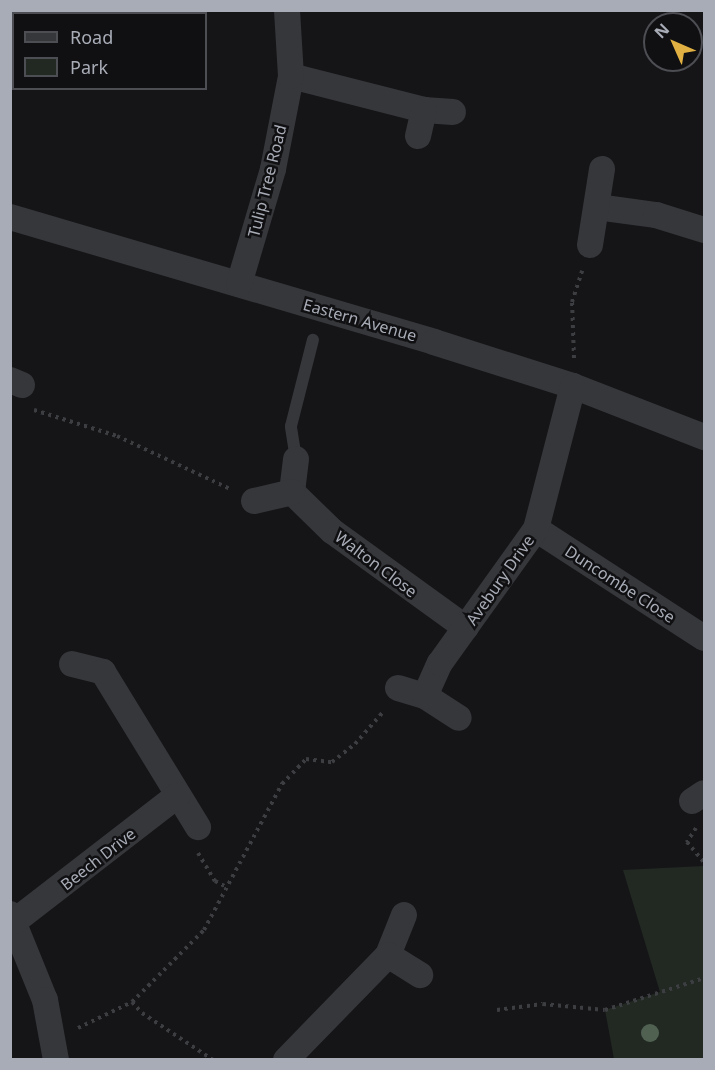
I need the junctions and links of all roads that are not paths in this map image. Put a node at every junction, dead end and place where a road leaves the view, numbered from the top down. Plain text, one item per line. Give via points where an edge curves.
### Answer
1 (287, 10) edge
2 (291, 76) junction
3 (424, 110) junction
4 (453, 112) dead end
5 (418, 136) dead end
6 (602, 170) dead end
7 (597, 207) junction
8 (10, 217) edge
9 (705, 230) edge
10 (590, 245) road end
11 (239, 284) junction
12 (313, 340) dead end
13 (573, 386) junction
14 (705, 437) edge
15 (296, 459) joint
16 (292, 492) junction
17 (254, 501) road end
18 (536, 529) junction
19 (466, 628) junction
20 (705, 638) edge
21 (72, 664) dead end
22 (398, 688) road end
23 (425, 696) junction
24 (459, 718) dead end
25 (178, 795) junction
26 (198, 827) road end
27 (404, 915) dead end
28 (13, 917) edge
29 (388, 955) junction
30 (420, 975) dead end
31 (54, 1051) edge
32 (286, 1059) edge

1 - 2 street, Tulip Tree Road
2 - 3 street
2 - 11 street, Tulip Tree Road via 273,170
3 - 4 street
3 - 5 street
6 - 7 street
7 - 9 street via 656,215
7 - 10 street
8 - 11 street, Eastern Avenue
11 - 13 street, Eastern Avenue
12 - 15 lane via 291,426
13 - 14 street, Eastern Avenue
13 - 18 street, Avebury Drive
15 - 16 street
16 - 17 street
16 - 19 street, Walton Close via 340,538
18 - 19 street, Avebury Drive
18 - 20 street, Duncombe Close
19 - 23 street, Avebury Drive via 440,663
21 - 25 street via 103,672
22 - 23 street
23 - 24 street
25 - 26 street
25 - 28 street, Beech Drive
27 - 29 street
28 - 31 street via 45,1000
29 - 30 street
29 - 32 street

